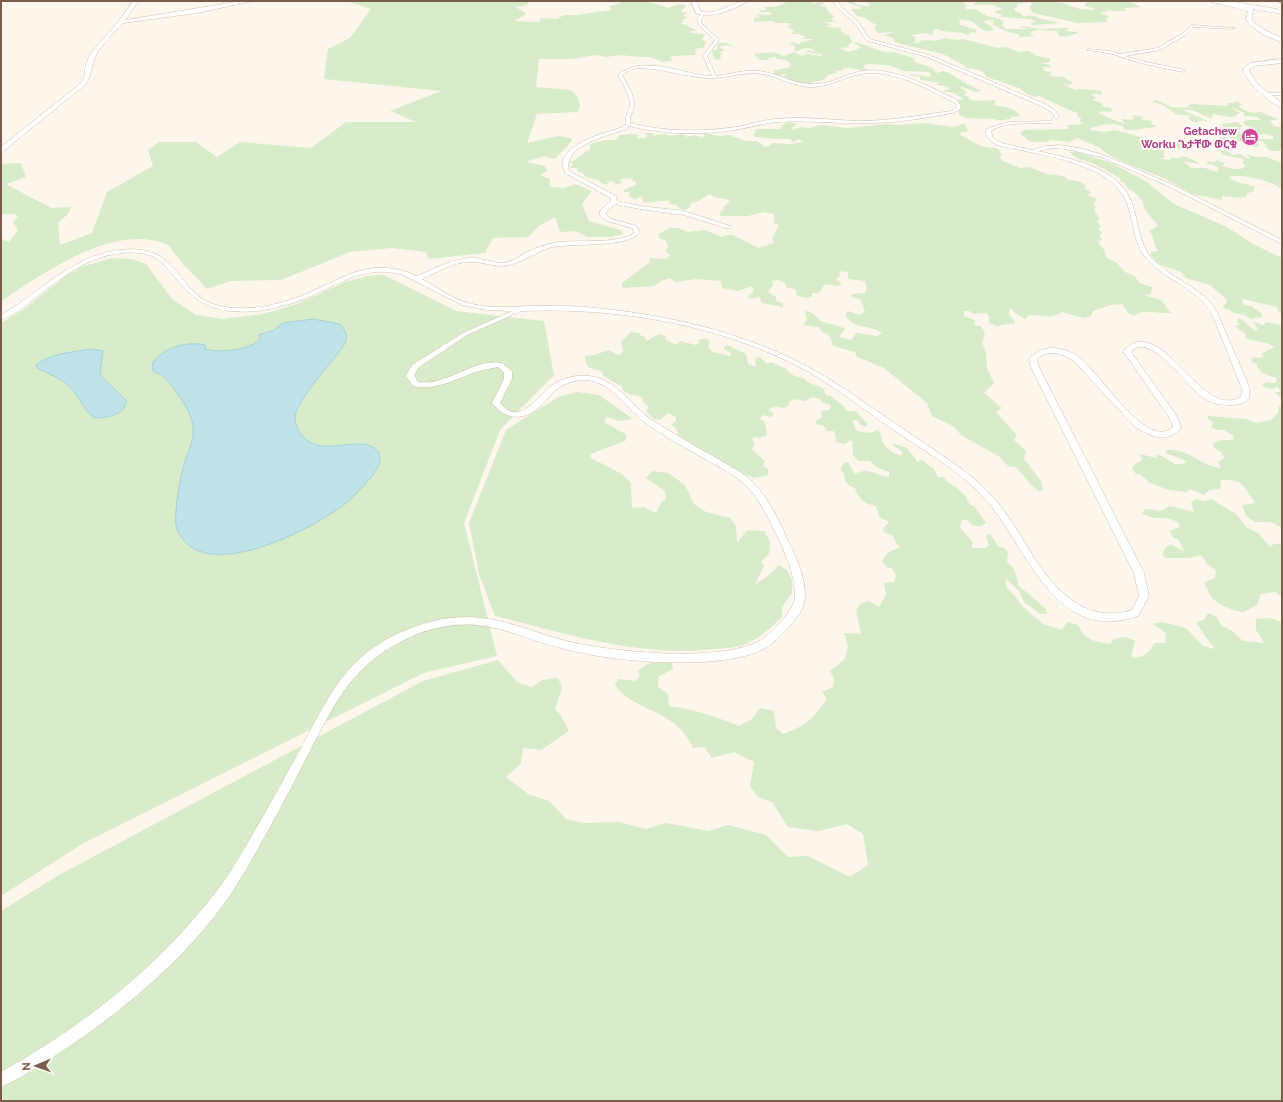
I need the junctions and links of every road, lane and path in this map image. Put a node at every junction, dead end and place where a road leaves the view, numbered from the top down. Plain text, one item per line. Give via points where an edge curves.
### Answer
1 (136, 1) edge
2 (250, 1) edge
3 (694, 1) edge
4 (745, 1) edge
5 (835, 1) edge
6 (1212, 1) edge
7 (1279, 1) edge
8 (1225, 2) edge
9 (1282, 2) edge
10 (1274, 10) junction
11 (1282, 10) edge
12 (702, 14) junction
13 (1262, 15) dead end
14 (121, 22) junction
15 (1265, 24) dead end
16 (1233, 28) dead end
17 (1282, 36) edge
18 (1282, 40) edge
19 (1089, 50) dead end
20 (1121, 55) junction
21 (1282, 61) edge
22 (1183, 71) dead end
23 (715, 77) junction
24 (1268, 94) junction
25 (1282, 94) edge
26 (1282, 106) edge
27 (628, 124) junction
28 (1, 150) edge
29 (1033, 152) junction
30 (614, 202) junction
31 (728, 227) dead end
32 (1282, 242) edge
33 (417, 279) junction
34 (523, 309) junction
35 (1, 318) edge
36 (1, 1080) edge

1 - 14 main road
2 - 14 main road
3 - 12 main road via 695,9
4 - 12 main road via 715,14
5 - 29 street via 842,13 859,26 864,37 928,56 1053,111 1057,116 1052,122 1001,125 988,132 991,140 999,144
6 - 8 main road
7 - 9 street
8 - 10 main road
8 - 11 main road
8 - 18 main road via 1251,10 1249,19 1252,24
10 - 11 main road
10 - 13 main road
12 - 23 street via 700,24 717,40 705,56
14 - 28 main road via 94,53 83,84
15 - 17 main road
16 - 20 street via 1193,26 1159,49
19 - 20 street
20 - 22 street
21 - 24 main road via 1252,64 1246,69 1247,75
23 - 27 street via 651,67 633,68 622,73 621,80 632,101 626,119
23 - 27 street via 754,72 809,86 864,71 879,72 947,97 959,106 953,112 868,122 796,119 706,130 658,130
24 - 25 street
24 - 26 main road
27 - 30 street via 625,128 580,145 567,156 565,163 567,172 614,197
29 - 32 street via 1050,147 1071,148 1107,158 1172,186
29 - 34 street via 1085,166 1113,180 1121,188 1127,197 1142,249 1160,268 1210,306 1246,389 1245,398 1238,402 1219,401 1199,391 1161,352 1144,345 1130,347 1127,351 1132,360 1173,417 1177,428 1170,435 1160,435 1148,432 1138,425 1076,358 1065,352 1047,350 1033,358 1034,365 1139,573 1144,596 1135,614 1115,618 1089,614 1064,601 1051,588 980,488 962,473 808,369 770,351 719,332 678,322 578,308
30 - 31 street via 684,213
30 - 33 street via 603,211 603,215 610,220 635,227 637,233 634,236 622,240 546,246 520,260 505,264 461,261
33 - 34 street via 466,305
33 - 35 street via 401,271 384,268 367,270 353,273 306,296 280,305 231,309 203,302 157,256 146,252 117,252 98,256 80,264
34 - 36 street via 465,334 415,367 410,376 416,384 426,386 445,382 480,368 499,365 508,371 508,379 496,403 502,411 511,414 523,414 535,408 559,383 574,378 588,378 606,383 646,420 746,480 768,508 798,576 799,604 790,618 774,637 758,647 723,656 671,657 609,653 575,648 499,626 466,620 424,627 398,638 371,654 349,675 328,707 275,808 226,890 184,942 142,983 100,1016 33,1062

